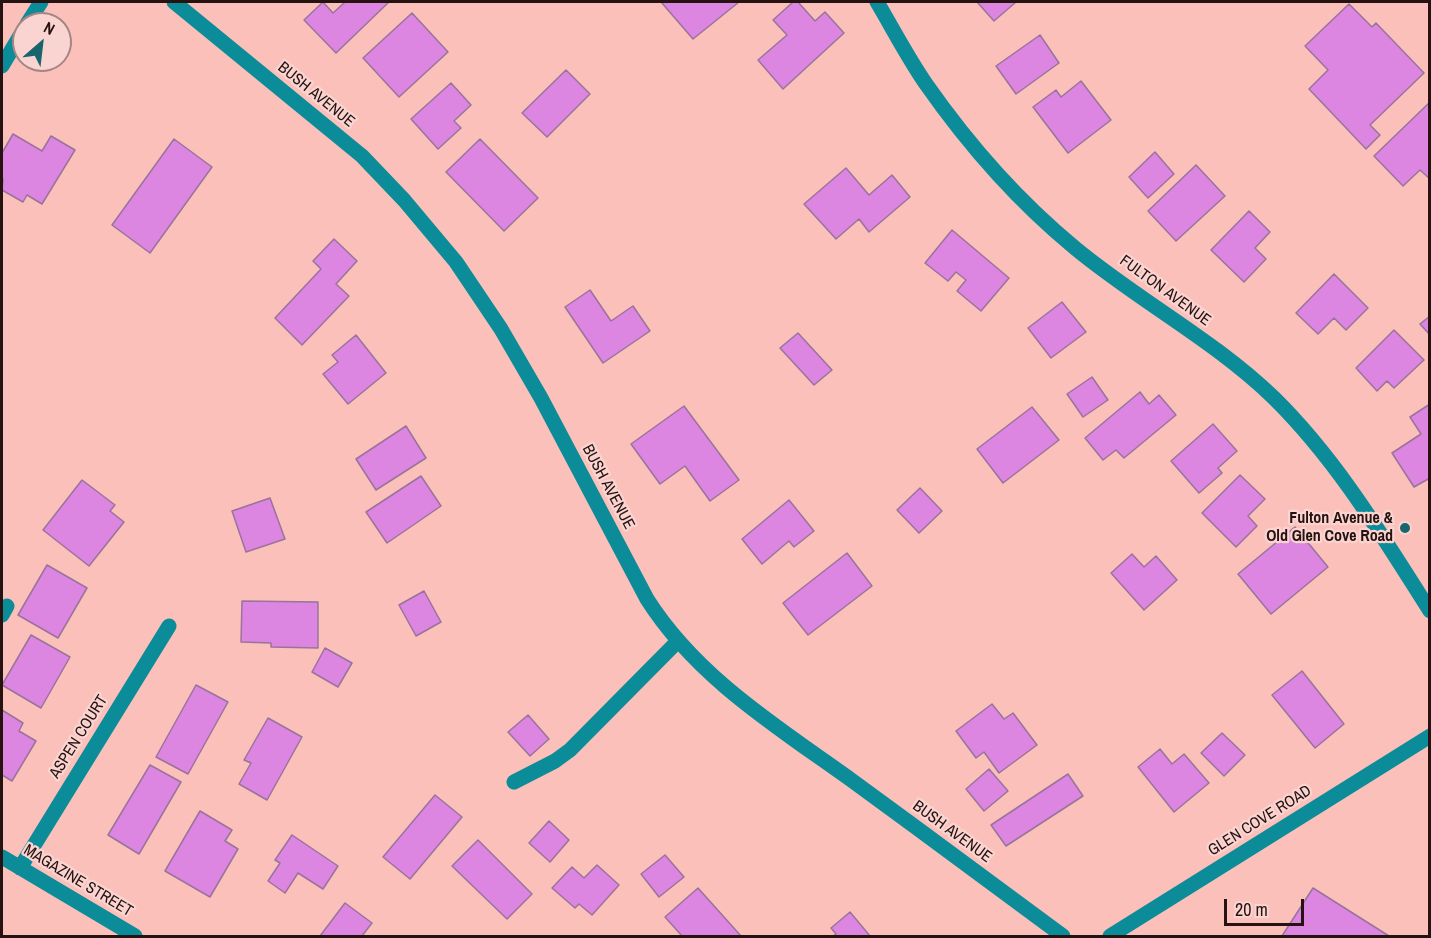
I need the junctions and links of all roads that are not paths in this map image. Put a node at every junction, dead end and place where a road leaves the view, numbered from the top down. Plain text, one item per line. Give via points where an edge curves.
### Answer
1 (174, 2) edge
2 (877, 2) edge
3 (12, 49) edge
4 (2, 66) edge
5 (1430, 611) edge
6 (169, 626) dead end
7 (677, 642) junction
8 (1430, 736) edge
9 (514, 782) dead end
10 (2, 857) edge
11 (20, 868) junction
12 (135, 936) edge
13 (1063, 936) edge
14 (1110, 936) edge

1 - 7 street, BUSH AVENUE via 362,156 456,262 501,329 647,599
2 - 5 street, FULTON AVENUE via 954,123 1044,222 1212,347 1273,397 1301,426 1355,495
3 - 4 street
6 - 11 street, ASPEN COURT
7 - 9 street via 570,750
7 - 13 street, BUSH AVENUE via 736,696
8 - 14 street, GLEN COVE ROAD
10 - 11 street, MAGAZINE STREET
11 - 12 street, MAGAZINE STREET

